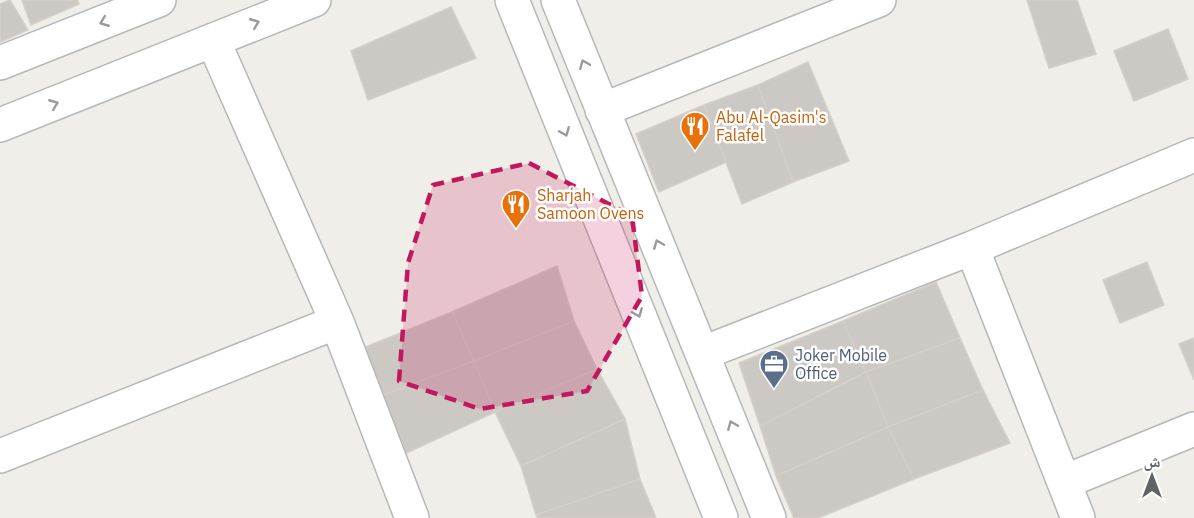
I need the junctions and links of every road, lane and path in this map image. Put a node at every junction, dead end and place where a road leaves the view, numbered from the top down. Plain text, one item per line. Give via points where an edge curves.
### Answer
1 (159, 0) edge
2 (314, 0) edge
3 (512, 0) edge
4 (558, 0) edge
5 (879, 0) edge
6 (213, 40) junction
7 (0, 63) edge
8 (602, 110) junction
9 (0, 125) edge
10 (1194, 155) edge
11 (972, 248) junction
12 (337, 322) junction
13 (703, 353) junction
14 (1194, 429) edge
15 (0, 456) edge
16 (748, 464) junction
17 (706, 480) junction
18 (1064, 482) junction
19 (412, 518) edge
20 (721, 518) edge
21 (742, 518) edge
22 (767, 518) edge
23 (1078, 518) edge

1 -> 7 street
6 -> 2 street
3 -> 17 street
8 -> 4 street
5 - 8 street
9 -> 6 street
6 - 12 street
13 -> 8 street
10 - 11 street
11 - 13 street
11 - 18 street
12 - 15 street
12 - 19 street
16 -> 13 street
14 - 18 street
16 - 17 street via 738,479 731,482
16 - 22 street
17 - 20 street
18 - 23 street
21 - 22 street

